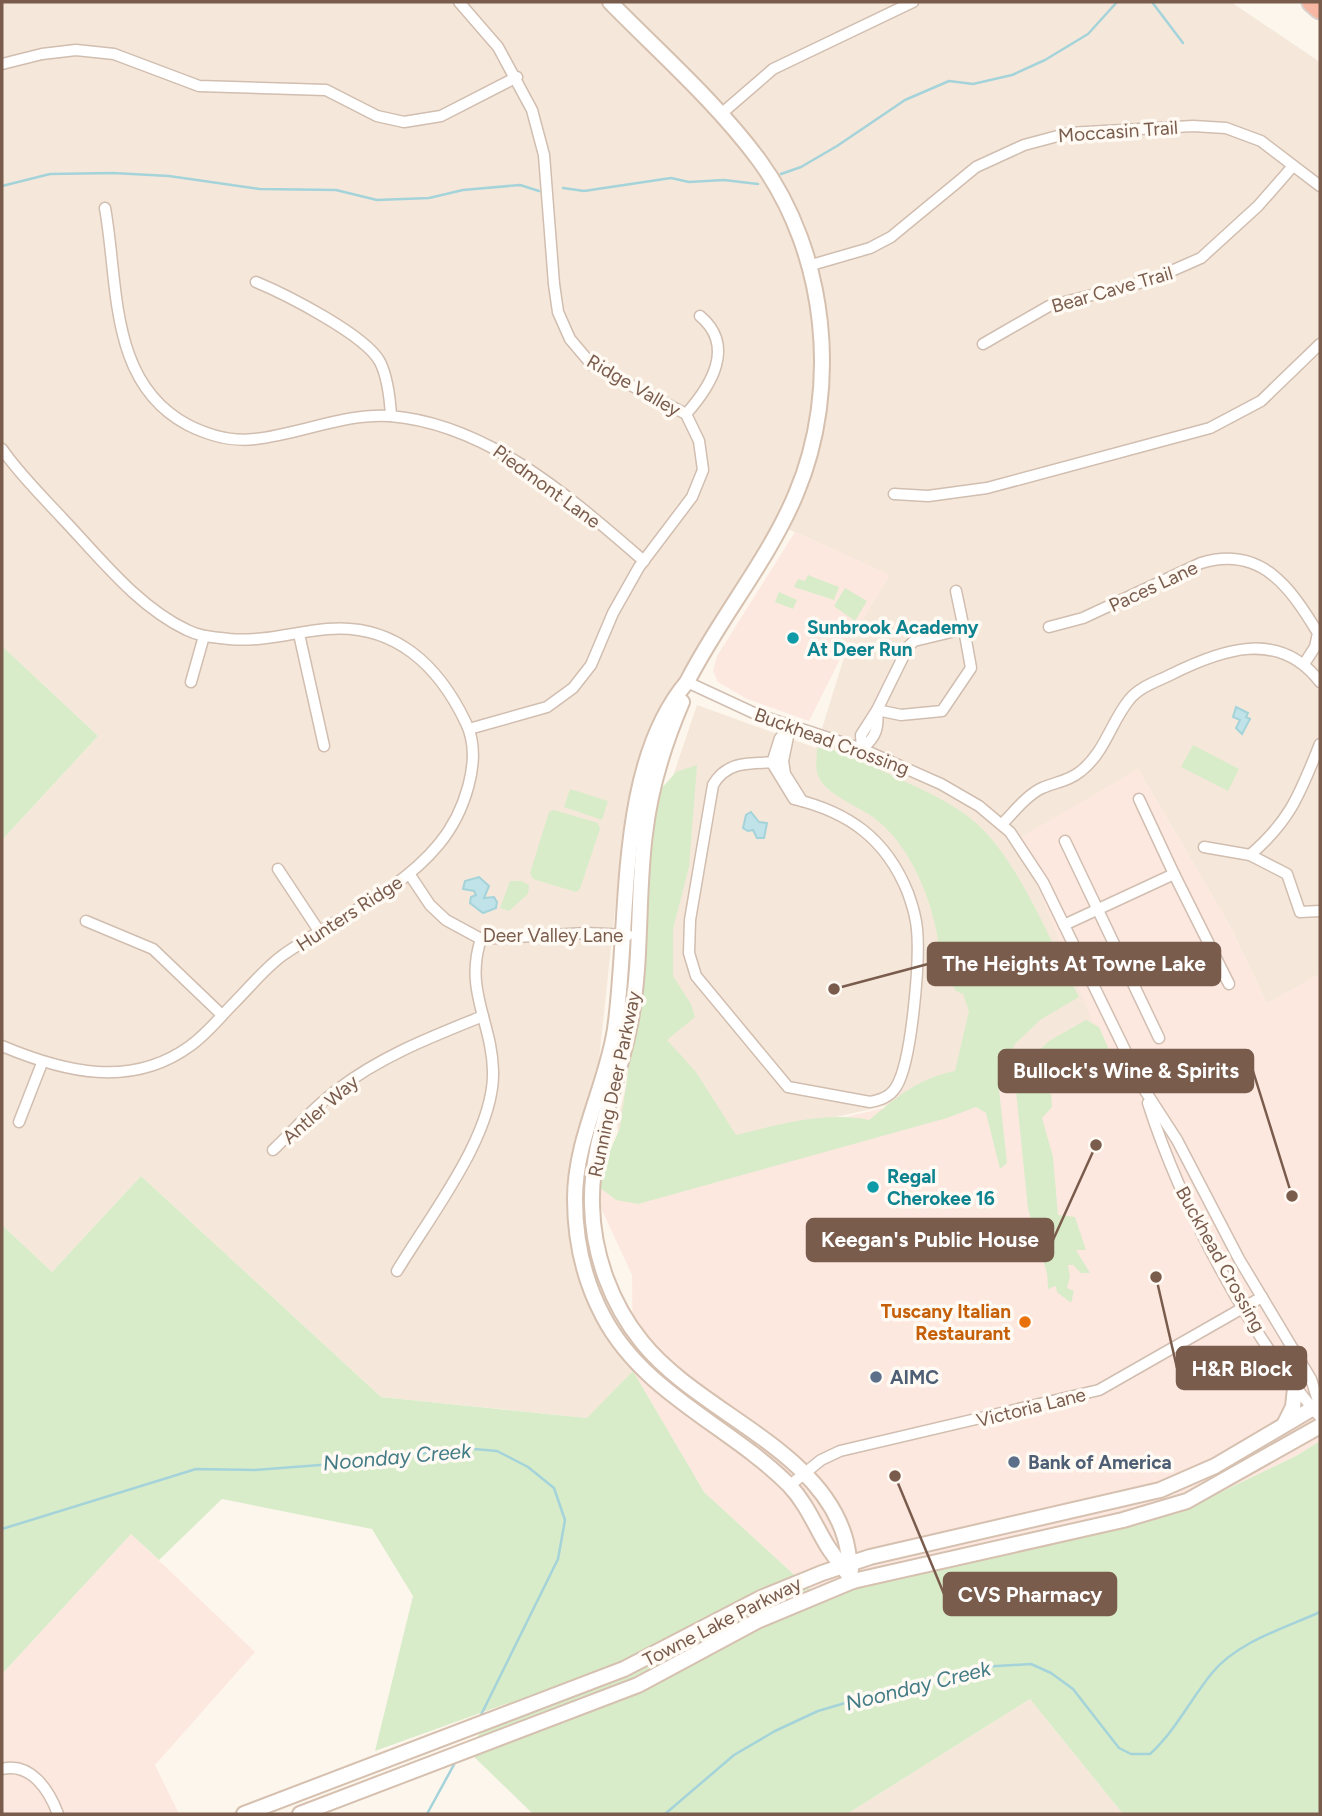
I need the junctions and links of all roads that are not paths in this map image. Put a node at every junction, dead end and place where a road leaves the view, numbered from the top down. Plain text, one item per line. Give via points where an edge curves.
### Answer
1 (459, 2) edge
2 (610, 2) edge
3 (913, 2) edge
4 (1312, 2) edge
5 (1320, 9) edge
6 (2, 64) edge
7 (517, 76) junction
8 (720, 114) junction
9 (1293, 166) junction
10 (1320, 186) edge
11 (105, 208) dead end
12 (808, 266) junction
13 (256, 282) dead end
14 (700, 316) dead end
15 (983, 344) dead end
16 (1320, 344) edge
17 (686, 414) junction
18 (391, 416) junction
19 (2, 449) edge
20 (894, 494) dead end
21 (644, 561) junction
22 (956, 592) dead end
23 (1049, 626) dead end
24 (964, 629) junction
25 (299, 634) junction
26 (204, 636) junction
27 (1304, 664) junction
28 (191, 682) dead end
29 (687, 682) junction
30 (1320, 682) edge
31 (877, 710) junction
32 (791, 727) junction
33 (469, 729) junction
34 (1320, 744) edge
35 (324, 746) dead end
36 (862, 749) junction
37 (778, 762) junction
38 (1139, 799) dead end
39 (1002, 824) junction
40 (1065, 841) dead end
41 (1204, 847) dead end
42 (1250, 855) junction
43 (278, 869) dead end
44 (1174, 874) junction
45 (410, 875) junction
46 (1097, 909) junction
47 (1320, 911) edge
48 (86, 921) dead end
49 (1064, 925) junction
50 (319, 931) junction
51 (623, 934) junction
52 (639, 935) junction
53 (481, 939) junction
54 (1229, 984) dead end
55 (222, 1015) junction
56 (482, 1016) junction
57 (1159, 1038) dead end
58 (2, 1046) edge
59 (42, 1063) junction
60 (1144, 1089) junction
61 (19, 1122) dead end
62 (273, 1150) dead end
63 (397, 1271) dead end
64 (1262, 1297) junction
65 (1244, 1307) junction
66 (1295, 1388) junction
67 (1318, 1408) edge
68 (1284, 1425) junction
69 (1320, 1426) edge
70 (804, 1474) junction
71 (789, 1486) junction
72 (846, 1564) junction
73 (853, 1581) junction
74 (2, 1769) edge
75 (58, 1814) edge
76 (244, 1814) edge
77 (300, 1814) edge

1 - 7 street, Ridge Valley via 489,33
2 - 8 street, Running Deer Parkway
3 - 8 street via 773,69
4 - 5 highway
6 - 7 street via 76,50 114,54 199,86 326,90 377,116 404,122 441,116
7 - 17 street, Ridge Valley via 541,137 554,284 562,323 581,356 592,365
8 - 12 street, Running Deer Parkway via 774,182
9 - 10 street, Moccasin Trail
9 - 12 street, Moccasin Trail via 1261,141 1226,128 1138,128 1053,135 976,167 881,243
9 - 15 street, Bear Cave Trail via 1258,206 1201,258 1151,280 1049,306
11 - 18 street, Piedmont Lane via 124,346 136,377 172,416 199,430 245,440 349,418
12 - 29 street, Running Deer Parkway via 822,353 819,405 808,459 782,525
13 - 18 street via 336,325 371,350 380,362
14 - 17 street via 711,324 719,352 706,392
16 - 20 street via 1261,401 1210,428 988,488 928,496
17 - 21 street, Ridge Valley via 699,441 703,470 692,496
18 - 21 street, Piedmont Lane via 450,428 501,452
19 - 26 street, Hunters Ridge via 24,478 151,608
21 - 33 street, Ridge Valley via 613,613 591,665 573,688 547,707
22 - 24 street
23 - 27 street, Paces Lane via 1083,618 1201,563 1244,559 1270,571 1284,585 1318,633
24 - 31 street via 914,641
24 - 31 street via 971,668 942,711 901,715
25 - 26 street, Hunters Ridge via 260,641
25 - 33 street, Hunters Ridge via 351,629 372,632 407,648 438,674
25 - 35 street
26 - 28 street
27 - 30 street
27 - 39 street via 1268,649 1230,649 1139,690 1128,700 1091,761 1069,779 1042,788
29 - 32 street, Buckhead Crossing
29 - 51 street, Running Deer Parkway via 667,712 643,778 633,825
29 - 52 street, Running Deer Parkway via 647,815
31 - 36 street via 862,735
32 - 36 street, Buckhead Crossing
32 - 37 street via 780,738
33 - 45 street, Hunters Ridge via 471,764 465,804 439,845
34 - 42 street via 1295,806
36 - 39 street, Buckhead Crossing via 960,794
37 - 37 street via 738,763 713,785 690,920 689,953 696,976 788,1087 870,1102 881,1100 897,1086 903,1067 918,962 917,927 907,892 872,839 851,819 794,799
38 - 44 street
39 - 49 street, Buckhead Crossing via 1036,870
40 - 46 street
41 - 42 street
42 - 47 street via 1287,874 1300,912
43 - 50 street
44 - 46 street
44 - 54 street
45 - 50 street, Hunters Ridge
45 - 53 street, Deer Valley Lane via 446,920
46 - 49 street
46 - 57 street
48 - 55 street via 153,949
49 - 60 street, Buckhead Crossing
50 - 55 street, Hunters Ridge via 279,958
51 - 52 street, Deer Valley Lane
51 - 53 street, Deer Valley Lane
51 - 71 street, Running Deer Parkway via 613,1038 576,1180 578,1242 587,1277 611,1330 648,1376
52 - 70 street, Running Deer Parkway via 630,1023 598,1144 592,1186 593,1226 604,1276 626,1319 652,1353
53 - 56 street via 474,968
55 - 59 street, Hunters Ridge via 193,1044 156,1065 104,1074
56 - 62 street, Antler Way via 373,1064 335,1091
56 - 63 street via 493,1070 486,1120
58 - 59 street, Hunters Ridge
59 - 61 street
60 - 64 street, Buckhead Crossing via 1177,1140
60 - 65 street, Buckhead Crossing via 1163,1148
64 - 65 street, Victoria Lane
64 - 67 street, Buckhead Crossing via 1311,1379
65 - 66 street, Buckhead Crossing
65 - 70 street, Victoria Lane via 1099,1391 840,1451
66 - 67 street, Buckhead Crossing
66 - 68 street
67 - 68 street, Towne Lake Parkway
68 - 72 street, Towne Lake Parkway via 1215,1466 1160,1490
69 - 73 street, Towne Lake Parkway via 1208,1491 1165,1509
70 - 71 street, Victoria Lane
70 - 72 street, Running Deer Parkway via 845,1537
71 - 72 street, Running Deer Parkway via 810,1511 827,1545
72 - 73 street, Running Deer Parkway
72 - 76 street, Towne Lake Parkway via 761,1598 653,1656
73 - 77 street, Towne Lake Parkway via 757,1621 638,1685
74 - 75 street via 19,1768 40,1782

